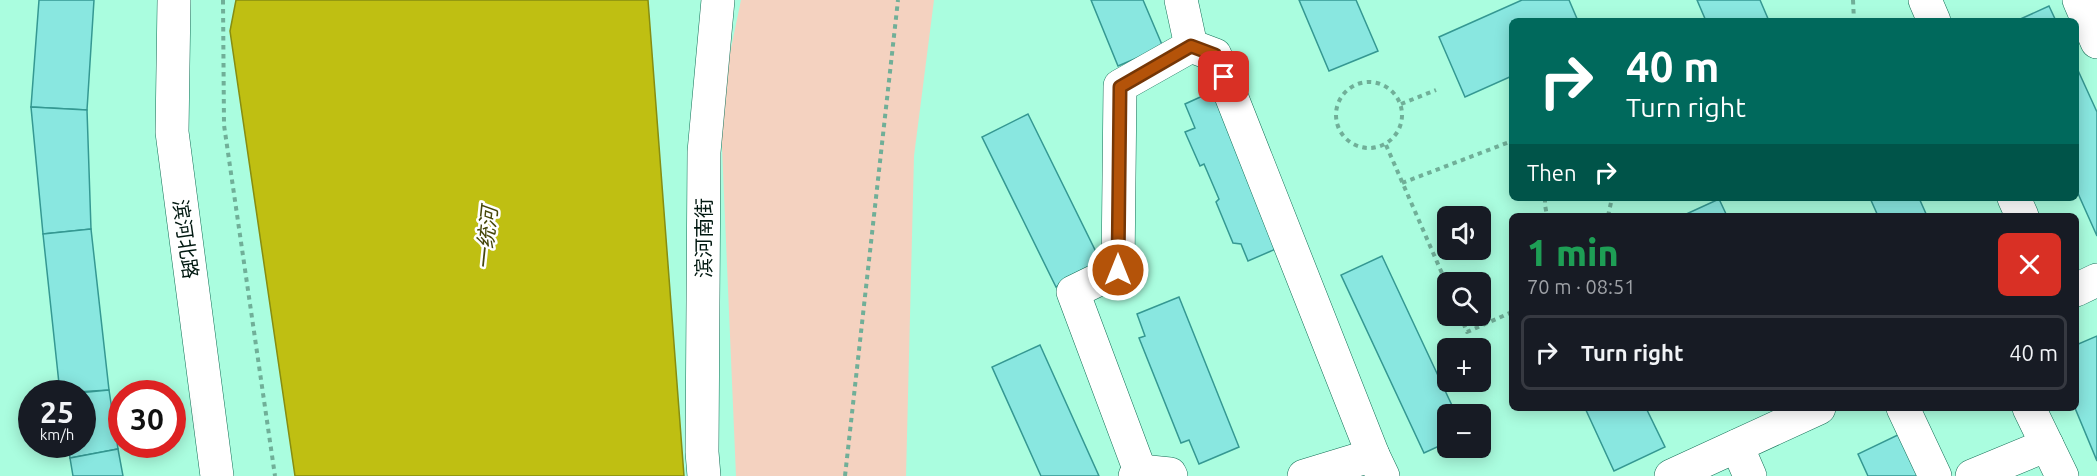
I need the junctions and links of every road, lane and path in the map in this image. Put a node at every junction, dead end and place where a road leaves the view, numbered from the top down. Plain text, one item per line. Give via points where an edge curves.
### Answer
1 (174, 0) edge
2 (222, 0) edge
3 (718, 0) edge
4 (898, 0) edge
5 (1181, 0) edge
6 (1853, 0) edge
7 (1925, 0) edge
8 (2079, 0) edge
9 (1854, 18) edge
10 (1933, 18) edge
11 (2097, 42) edge
12 (1191, 46) junction
13 (1436, 90) dead end
14 (1401, 104) junction
15 (1509, 142) edge
16 (1386, 145) junction
17 (1402, 183) junction
18 (1441, 272) edge
19 (2097, 280) edge
20 (2079, 289) edge
21 (1509, 313) edge
22 (1491, 321) edge
23 (1465, 326) edge
24 (1480, 326) edge
25 (1813, 411) edge
26 (1904, 411) edge
27 (2030, 411) edge
28 (2047, 445) junction
29 (1737, 446) junction
30 (1378, 465) edge
31 (1149, 474) edge
32 (217, 476) edge
33 (275, 476) edge
34 (704, 476) edge
35 (845, 476) edge
36 (1304, 476) edge
37 (1671, 476) edge
38 (1750, 476) edge
39 (1935, 476) edge
40 (1972, 476) edge
41 (2061, 476) edge

1 - 32 street, 滨河北路 via 172,132
2 - 33 path via 224,125
3 - 34 street, 滨河南街 via 704,152
4 - 35 path
5 - 12 street
6 - 9 path
7 - 10 street
8 - 11 street
12 - 30 street via 1215,55
12 - 31 street via 1120,87 1118,270 1073,292
13 - 14 path
14 - 16 path via 1403,119 1397,134
14 - 16 path via 1392,90 1378,82 1354,85 1337,102 1335,119 1341,134 1353,145 1369,149
15 - 17 path
16 - 17 path
17 - 18 path
19 - 20 street
21 - 22 path
23 - 24 path via 1467,332
25 - 29 street
26 - 39 street
27 - 28 street
28 - 40 street
28 - 41 street
29 - 37 street
29 - 38 street
30 - 36 street

